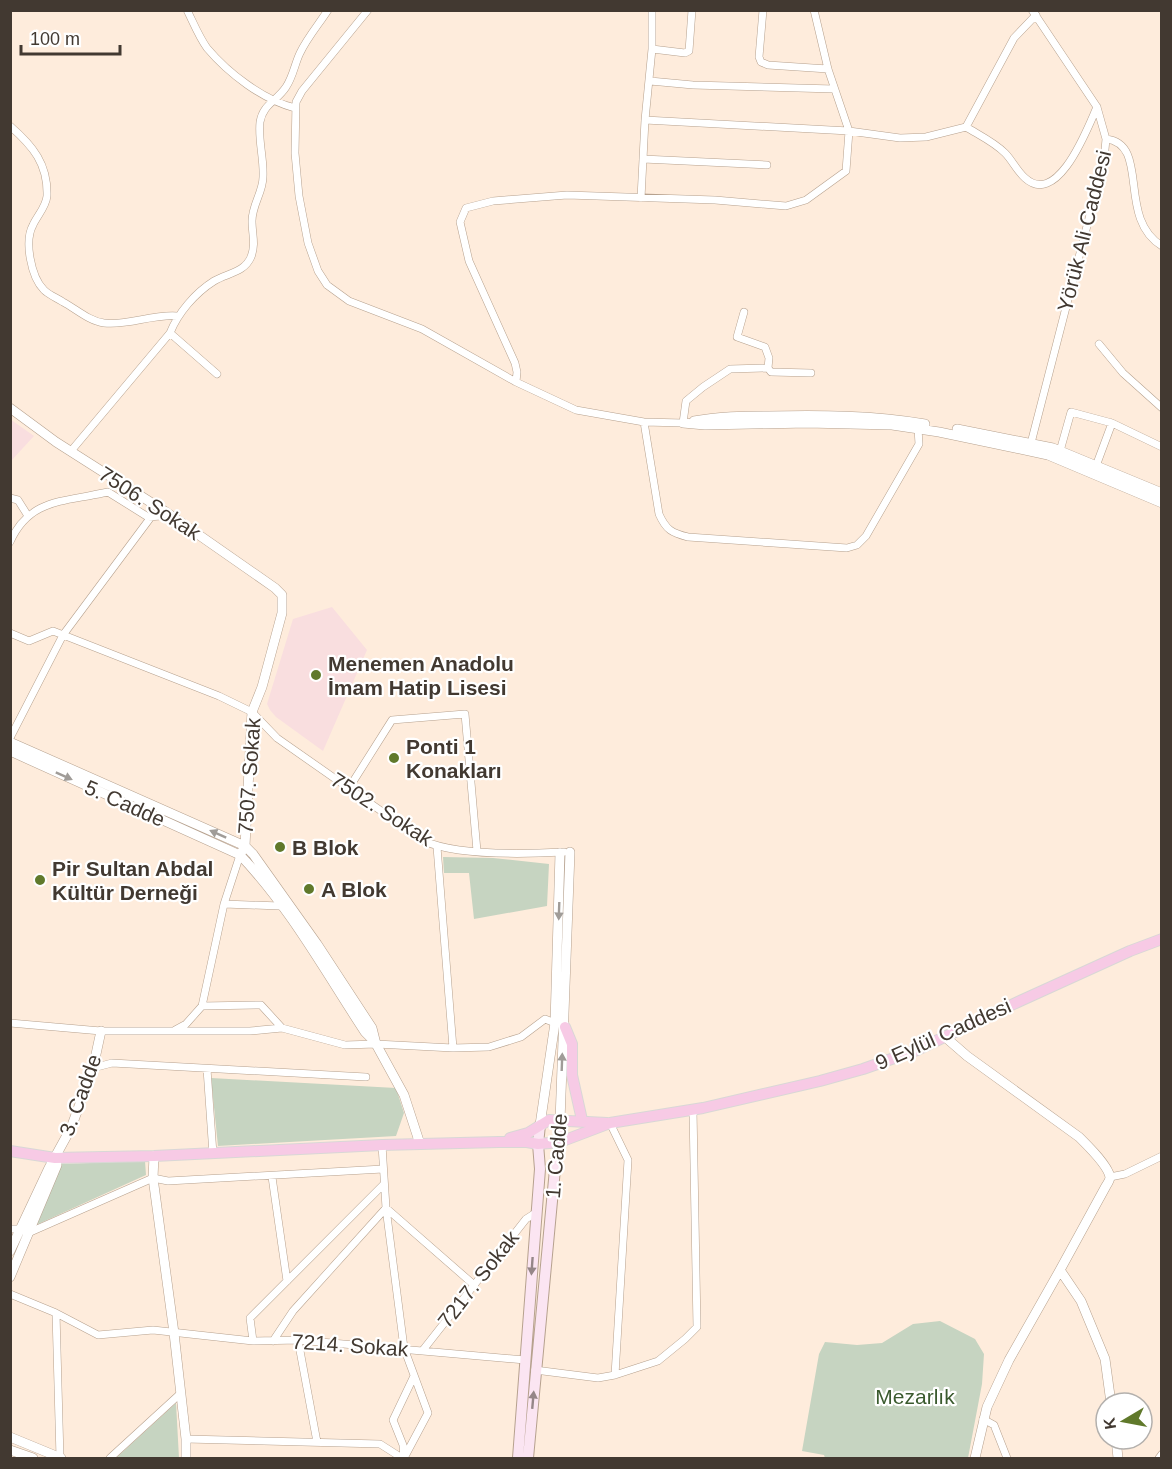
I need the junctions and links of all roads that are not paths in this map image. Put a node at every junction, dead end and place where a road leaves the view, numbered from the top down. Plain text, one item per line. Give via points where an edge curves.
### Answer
1 (187, 10) edge
2 (328, 10) edge
3 (368, 10) edge
4 (652, 10) edge
5 (692, 10) edge
6 (762, 10) edge
7 (814, 10) edge
8 (1034, 13) edge
9 (652, 49) junction
10 (828, 69) junction
11 (650, 81) junction
12 (834, 89) junction
13 (280, 102) junction
14 (1096, 107) junction
15 (296, 108) junction
16 (645, 120) junction
17 (10, 126) edge
18 (966, 127) junction
19 (849, 131) junction
20 (1106, 140) junction
21 (643, 159) junction
22 (767, 165) dead end
23 (641, 198) junction
24 (1161, 246) edge
25 (744, 312) dead end
26 (177, 316) junction
27 (170, 333) junction
28 (1099, 344) dead end
29 (768, 368) junction
30 (811, 373) dead end
31 (217, 374) dead end
32 (516, 382) junction
33 (10, 408) edge
34 (1161, 408) edge
35 (644, 422) junction
36 (683, 423) junction
37 (1112, 423) junction
38 (918, 429) junction
39 (1030, 446) junction
40 (1161, 447) edge
41 (71, 451) junction
42 (1060, 451) junction
43 (1096, 466) junction
44 (1161, 493) edge
45 (10, 498) edge
46 (1161, 503) edge
47 (166, 512) junction
48 (28, 516) junction
49 (151, 517) junction
50 (13, 528) edge
51 (10, 542) edge
52 (283, 603) joint
53 (10, 633) edge
54 (63, 635) junction
55 (252, 712) junction
56 (10, 740) edge
57 (10, 752) edge
58 (349, 788) junction
59 (244, 846) junction
60 (437, 847) junction
61 (477, 851) junction
62 (565, 852) joint
63 (240, 855) junction
64 (224, 904) junction
65 (280, 906) junction
66 (1161, 939) edge
67 (202, 1006) junction
68 (10, 1023) edge
69 (560, 1025) junction
70 (282, 1028) junction
71 (101, 1031) junction
72 (173, 1031) junction
73 (944, 1036) junction
74 (376, 1044) junction
75 (453, 1048) junction
76 (93, 1068) junction
77 (207, 1069) junction
78 (366, 1077) dead end
79 (693, 1110) junction
80 (582, 1120) junction
81 (560, 1121) junction
82 (610, 1123) junction
83 (540, 1125) junction
84 (500, 1142) junction
85 (560, 1142) junction
86 (420, 1144) junction
87 (538, 1144) junction
88 (382, 1145) junction
89 (10, 1151) edge
90 (213, 1154) junction
91 (154, 1156) junction
92 (1161, 1156) edge
93 (55, 1158) junction
94 (383, 1169) junction
95 (272, 1177) junction
96 (1110, 1177) junction
97 (153, 1178) junction
98 (384, 1184) junction
99 (386, 1208) junction
100 (537, 1212) junction
101 (19, 1230) edge
102 (10, 1251) edge
103 (1060, 1270) junction
104 (10, 1277) edge
105 (287, 1281) junction
106 (473, 1284) junction
107 (10, 1294) edge
108 (56, 1313) junction
109 (174, 1333) junction
110 (298, 1340) junction
111 (252, 1341) junction
112 (273, 1341) junction
113 (404, 1348) junction
114 (423, 1350) junction
115 (525, 1359) junction
116 (536, 1370) junction
117 (615, 1375) junction
118 (414, 1376) junction
119 (1109, 1391) edge
120 (181, 1393) junction
121 (983, 1419) junction
122 (10, 1437) edge
123 (186, 1439) junction
124 (316, 1442) junction
125 (10, 1450) edge
126 (1161, 1454) edge
127 (33, 1458) edge
128 (60, 1458) edge
129 (111, 1458) edge
130 (186, 1458) edge
131 (404, 1458) edge
132 (518, 1458) edge
133 (528, 1458) edge
134 (975, 1458) edge
135 (1007, 1458) edge
136 (1159, 1458) edge

1 - 13 street via 206,46 237,79
2 - 13 street via 300,51
3 - 15 street via 302,91
4 - 9 street
5 - 9 street via 689,51
6 - 10 street via 761,62
7 - 10 street
8 - 14 street
8 - 18 street via 1014,38
9 - 11 street
10 - 12 street
11 - 12 street
11 - 16 street
12 - 19 street
13 - 15 street
13 - 26 street via 271,101 260,122 263,178 255,202 255,245 250,260 238,271 215,280
14 - 18 street via 1066,170 1043,183 1026,179 999,147
14 - 20 street
15 - 32 street via 299,196 308,243 327,285 349,301 422,329
16 - 19 street
16 - 21 street
17 - 26 street via 30,143 44,178 47,198 30,234 31,265 44,290 104,323
18 - 19 street via 914,138
19 - 23 street via 846,171 801,202 786,206
20 - 24 street, Yörük Ali Caddesi via 1119,142 1127,151 1139,218 1149,236
20 - 39 street, Yörük Ali Caddesi
21 - 22 street
21 - 23 street
23 - 32 street via 538,196 477,203 462,211 460,222 467,254 515,363
25 - 29 street via 737,337 765,348
26 - 27 street
27 - 31 street
27 - 41 street
28 - 34 street
29 - 30 street via 771,372
29 - 36 street via 730,369 686,401
32 - 35 street via 576,410
33 - 41 street, 7506. Sokak
35 - 36 street
35 - 38 street via 660,514 664,526 673,533 848,548 866,536 919,444
36 - 38 street via 807,423
36 - 39 street via 713,417 823,414 894,419
37 - 40 street
37 - 42 street via 1071,412
37 - 43 street
38 - 39 street
39 - 42 street
39 - 46 street
41 - 47 street, 7506. Sokak
42 - 43 street
43 - 44 street
45 - 48 street via 18,500
47 - 49 street
47 - 52 street, 7506. Sokak via 275,588
48 - 49 street via 41,506 108,492
48 - 50 street
49 - 54 street
50 - 51 street
52 - 55 street, 7507. Sokak
53 - 54 street via 29,641 53,631
54 - 55 street
54 - 56 street
55 - 58 street, 7502. Sokak via 277,738
55 - 59 street, 7507. Sokak
59 -> 56 street
57 -> 63 street, 5. Cadde
58 - 60 street, 7502. Sokak
58 - 61 street via 392,720 465,714
59 - 63 street, 7507. Sokak
59 - 74 street via 254,854 317,944 372,1028
60 - 61 street, 7502. Sokak
60 - 75 street
61 - 62 street, 7502. Sokak
62 - 69 street, 1. Cadde
63 - 64 street
63 - 65 street
64 - 65 street
64 - 67 street
65 - 74 street
66 - 73 main road, 9 Eylül Caddesi
67 - 70 street via 261,1005
67 - 72 street via 186,1024
68 - 71 street
69 - 75 street via 545,1019 521,1037 489,1047
69 - 80 main road via 572,1044 573,1075
81 -> 69 street, 1. Cadde
69 - 83 street, 1. Cadde
70 - 72 street
70 - 74 street via 345,1045
71 - 72 street
71 - 76 street, 3. Cadde
73 - 79 main road, 9 Eylül Caddesi via 917,1050 852,1072
73 - 96 street via 1079,1137
74 - 75 street
74 - 86 street via 404,1095
76 - 77 street via 112,1064
76 - 93 street, 3. Cadde via 71,1128
77 - 78 street
77 - 90 street
79 - 82 main road, 9 Eylül Caddesi
79 - 117 street via 697,1327 658,1361
80 - 81 main road, 9 Eylül Caddesi
80 - 82 main road, 9 Eylül Caddesi
81 - 83 main road, 9 Eylül Caddesi via 549,1120
81 - 85 main road, 1. Cadde
82 - 85 main road, 9 Eylül Caddesi
82 - 117 street via 628,1160
83 - 84 main road, 9 Eylül Caddesi
83 - 87 main road, 1. Cadde
84 - 86 main road, 9 Eylül Caddesi
84 - 87 main road, 9 Eylül Caddesi
85 - 87 main road, 9 Eylül Caddesi
85 - 116 main road, 1. Cadde
86 - 88 main road, 9 Eylül Caddesi
87 - 100 main road, 1. Cadde
88 - 90 main road, 9 Eylül Caddesi
88 - 94 street
89 - 93 main road, 9 Eylül Caddesi
90 - 91 main road, 9 Eylül Caddesi
91 - 93 main road, 9 Eylül Caddesi
91 - 97 street
92 - 96 street
93 - 101 street, 3. Cadde
94 - 95 street
94 - 98 street
95 - 97 street via 168,1181
95 - 105 street
96 - 103 street
97 - 101 street
97 - 109 street
98 - 99 street
98 - 105 street
99 - 106 street
99 - 112 street via 293,1311
99 - 113 street
100 - 106 street, 7217. Sokak via 526,1219
100 -> 115 main road, 1. Cadde
101 - 102 street, 3. Cadde
101 - 104 street, 3. Cadde
103 - 119 street via 1081,1301 1105,1359
103 - 121 street via 1009,1360
105 - 111 street via 250,1318
106 - 114 street, 7217. Sokak
107 - 108 street, 7214. Sokak
108 - 109 street, 7214. Sokak via 98,1335 153,1330
108 - 128 street
109 - 111 street, 7214. Sokak
109 - 120 street
110 - 112 street, 7214. Sokak
110 - 113 street, 7214. Sokak
110 - 124 street
111 - 112 street, 7214. Sokak
113 - 114 street, 7214. Sokak
113 - 118 street
114 - 115 street, 7214. Sokak
115 - 132 main road, 1. Cadde
116 - 117 street via 598,1378
133 -> 116 main road, 1. Cadde
118 - 131 street via 393,1420
118 - 131 street via 428,1413
120 - 123 street
120 - 129 street
121 - 134 street
121 - 135 street via 994,1425
122 - 128 street
123 - 124 street
123 - 130 street
124 - 131 street via 380,1444
125 - 127 street
126 - 136 street

